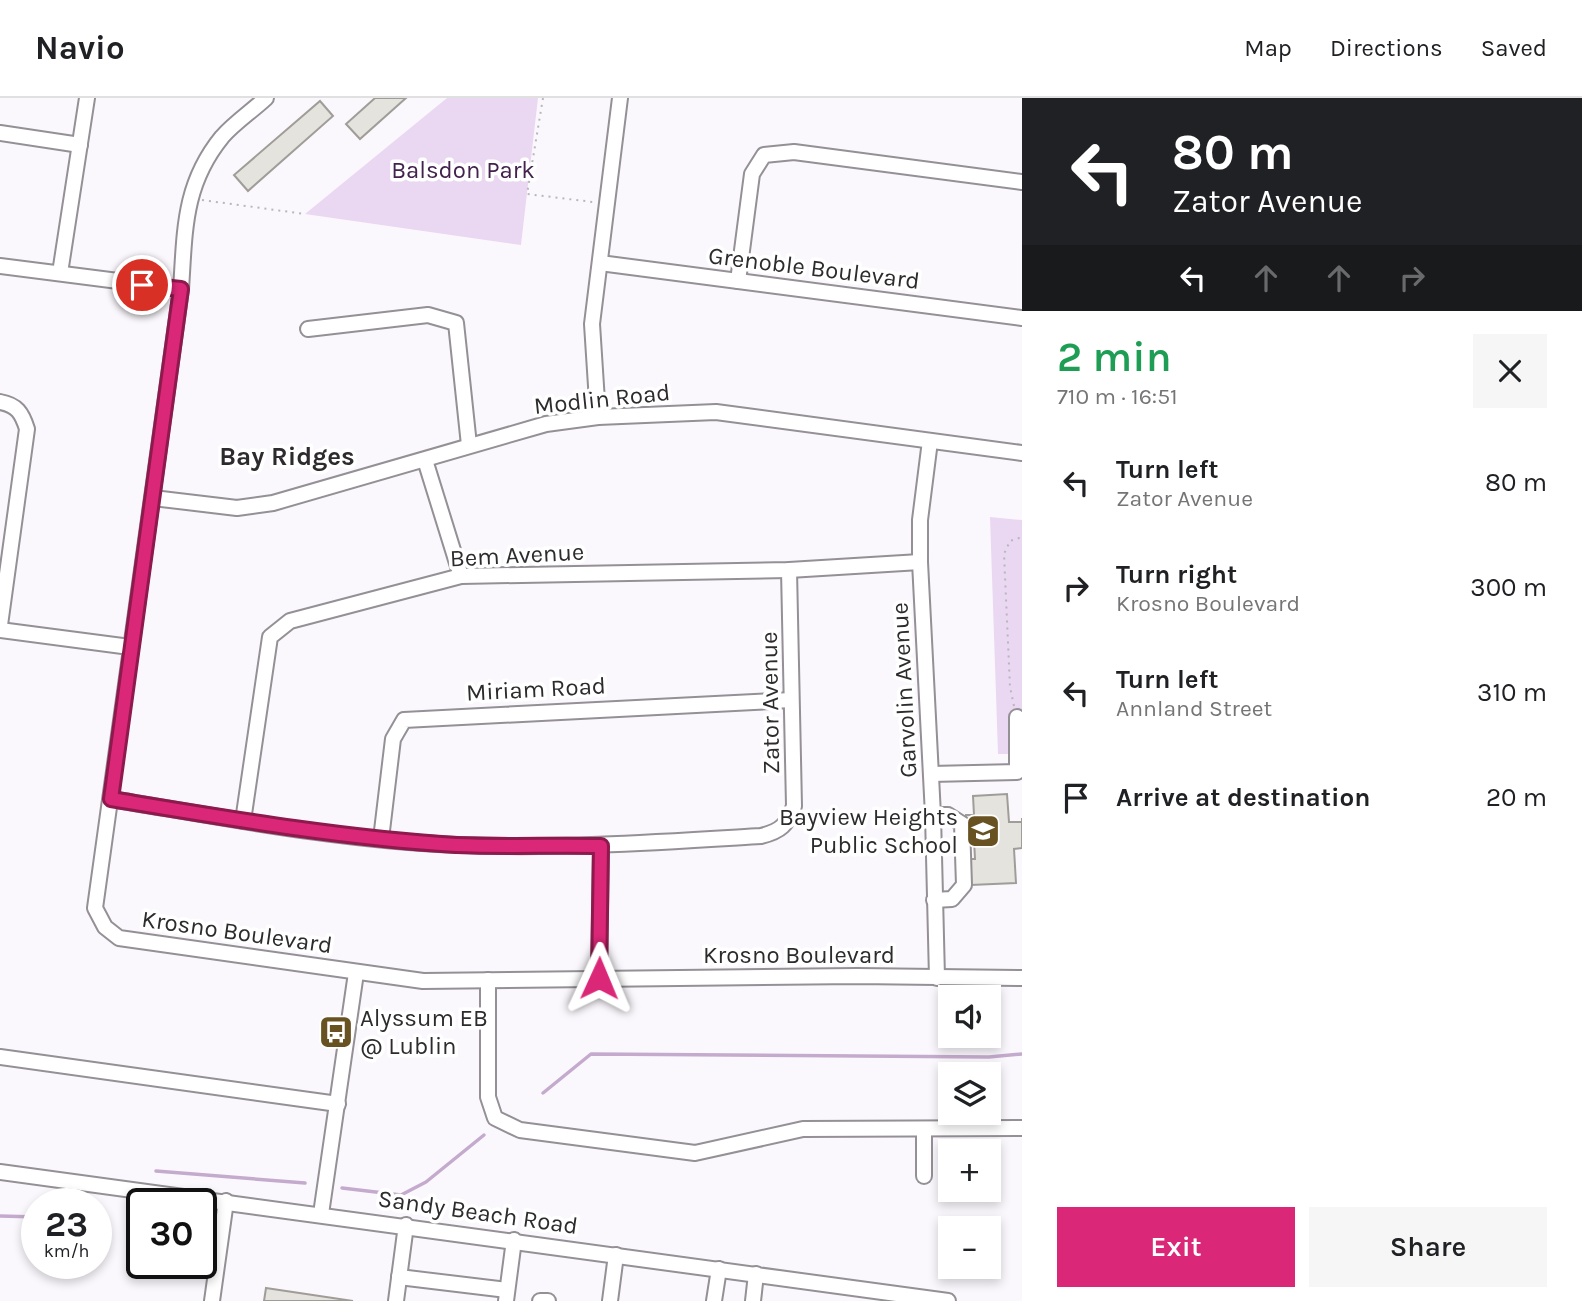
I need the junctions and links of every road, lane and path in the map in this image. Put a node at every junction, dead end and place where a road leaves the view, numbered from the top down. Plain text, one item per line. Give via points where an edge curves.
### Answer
1 (87, 98) edge
2 (266, 98) edge
3 (543, 98) edge
4 (620, 98) edge
5 (0, 133) edge
6 (80, 145) junction
7 (1022, 182) edge
8 (189, 198) junction
9 (608, 204) junction
10 (306, 214) dead end
11 (600, 263) junction
12 (0, 266) edge
13 (60, 273) junction
14 (738, 281) junction
15 (181, 289) junction
16 (1022, 318) edge
17 (308, 329) dead end
18 (0, 402) edge
19 (598, 417) junction
20 (930, 441) junction
21 (469, 444) junction
22 (1022, 453) edge
23 (425, 460) junction
24 (153, 498) junction
25 (1022, 537) edge
26 (4, 559) edge
27 (920, 562) junction
28 (789, 569) junction
29 (461, 576) junction
30 (0, 628) edge
31 (130, 647) junction
32 (792, 701) junction
33 (1018, 725) edge
34 (1019, 772) edge
35 (931, 774) junction
36 (111, 799) junction
37 (933, 815) junction
38 (243, 821) junction
39 (381, 839) junction
40 (601, 846) junction
41 (934, 900) junction
42 (356, 973) junction
43 (599, 978) junction
44 (937, 978) junction
45 (1022, 978) edge
46 (488, 980) junction
47 (0, 1057) edge
48 (338, 1104) junction
49 (1022, 1128) edge
50 (923, 1130) junction
51 (0, 1172) edge
52 (924, 1176) dead end
53 (226, 1201) junction
54 (321, 1213) junction
55 (406, 1225) junction
56 (514, 1241) junction
57 (617, 1255) junction
58 (719, 1269) junction
59 (756, 1274) junction
60 (399, 1278) junction
61 (506, 1296) edge
62 (212, 1301) edge
63 (396, 1301) edge
64 (540, 1301) edge
65 (548, 1301) edge
66 (610, 1301) edge
67 (714, 1301) edge
68 (752, 1301) edge
69 (948, 1301) edge

1 - 6 street
2 - 8 street, Krosno Boulevard via 223,135 200,167
3 - 9 path via 527,194
4 - 9 street
5 - 6 street
6 - 13 street
7 - 14 street via 793,152 764,155 752,174
8 - 10 path
8 - 15 street, Krosno Boulevard
9 - 11 street
11 - 14 street, Grenoble Boulevard
11 - 19 street via 592,324
12 - 13 street
13 - 15 street
14 - 16 street, Grenoble Boulevard
15 - 24 street, Krosno Boulevard
17 - 21 street via 428,315 456,323
18 - 26 street via 22,413 27,429
19 - 20 street, Modlin Road via 716,412
19 - 21 street, Modlin Road via 546,424
20 - 22 street, Modlin Road
20 - 27 street, Garvolin Avenue
21 - 23 street, Modlin Road
23 - 24 street, Modlin Road via 273,503 237,508
23 - 29 street
24 - 31 street, Krosno Boulevard
25 - 33 path via 1010,541 1004,554 1010,687
26 - 30 street
27 - 28 street, Bem Avenue
27 - 35 street, Garvolin Avenue
28 - 29 street, Bem Avenue
28 - 32 street, Zator Avenue
29 - 38 street, Bem Avenue via 290,621 270,637
30 - 31 street
31 - 36 street, Krosno Boulevard
32 - 39 street, Miriam Road via 404,720 393,739
32 - 40 street, Zator Avenue via 794,806 788,824 761,836
33 - 34 street
34 - 35 street
35 - 37 street, Garvolin Avenue
36 - 38 street, Zator Avenue
36 - 42 street, Krosno Boulevard via 95,908 105,927 119,938
37 - 41 street, Garvolin Avenue
37 - 41 street via 948,814 962,824 964,885 952,899
38 - 39 street, Zator Avenue
39 - 40 street, Zator Avenue via 458,845
40 - 43 street
41 - 44 street, Garvolin Avenue
42 - 46 street, Krosno Boulevard via 423,981
42 - 48 street
43 - 44 street, Krosno Boulevard
43 - 46 street, Krosno Boulevard
44 - 45 street, Krosno Boulevard
46 - 50 street via 488,1097 495,1118 507,1126 695,1153 803,1129
47 - 48 street
48 - 54 street
49 - 50 street
50 - 52 street
51 - 53 street, Sandy Beach Road
53 - 54 street, Sandy Beach Road
53 - 62 street
54 - 55 street, Sandy Beach Road
55 - 56 street, Sandy Beach Road
55 - 60 street
56 - 57 street, Sandy Beach Road
56 - 61 street
57 - 58 street, Sandy Beach Road
57 - 66 street
58 - 59 street, Sandy Beach Road
58 - 67 street
59 - 68 street
59 - 69 street, Sandy Beach Road
60 - 61 street
60 - 63 street
64 - 65 street

